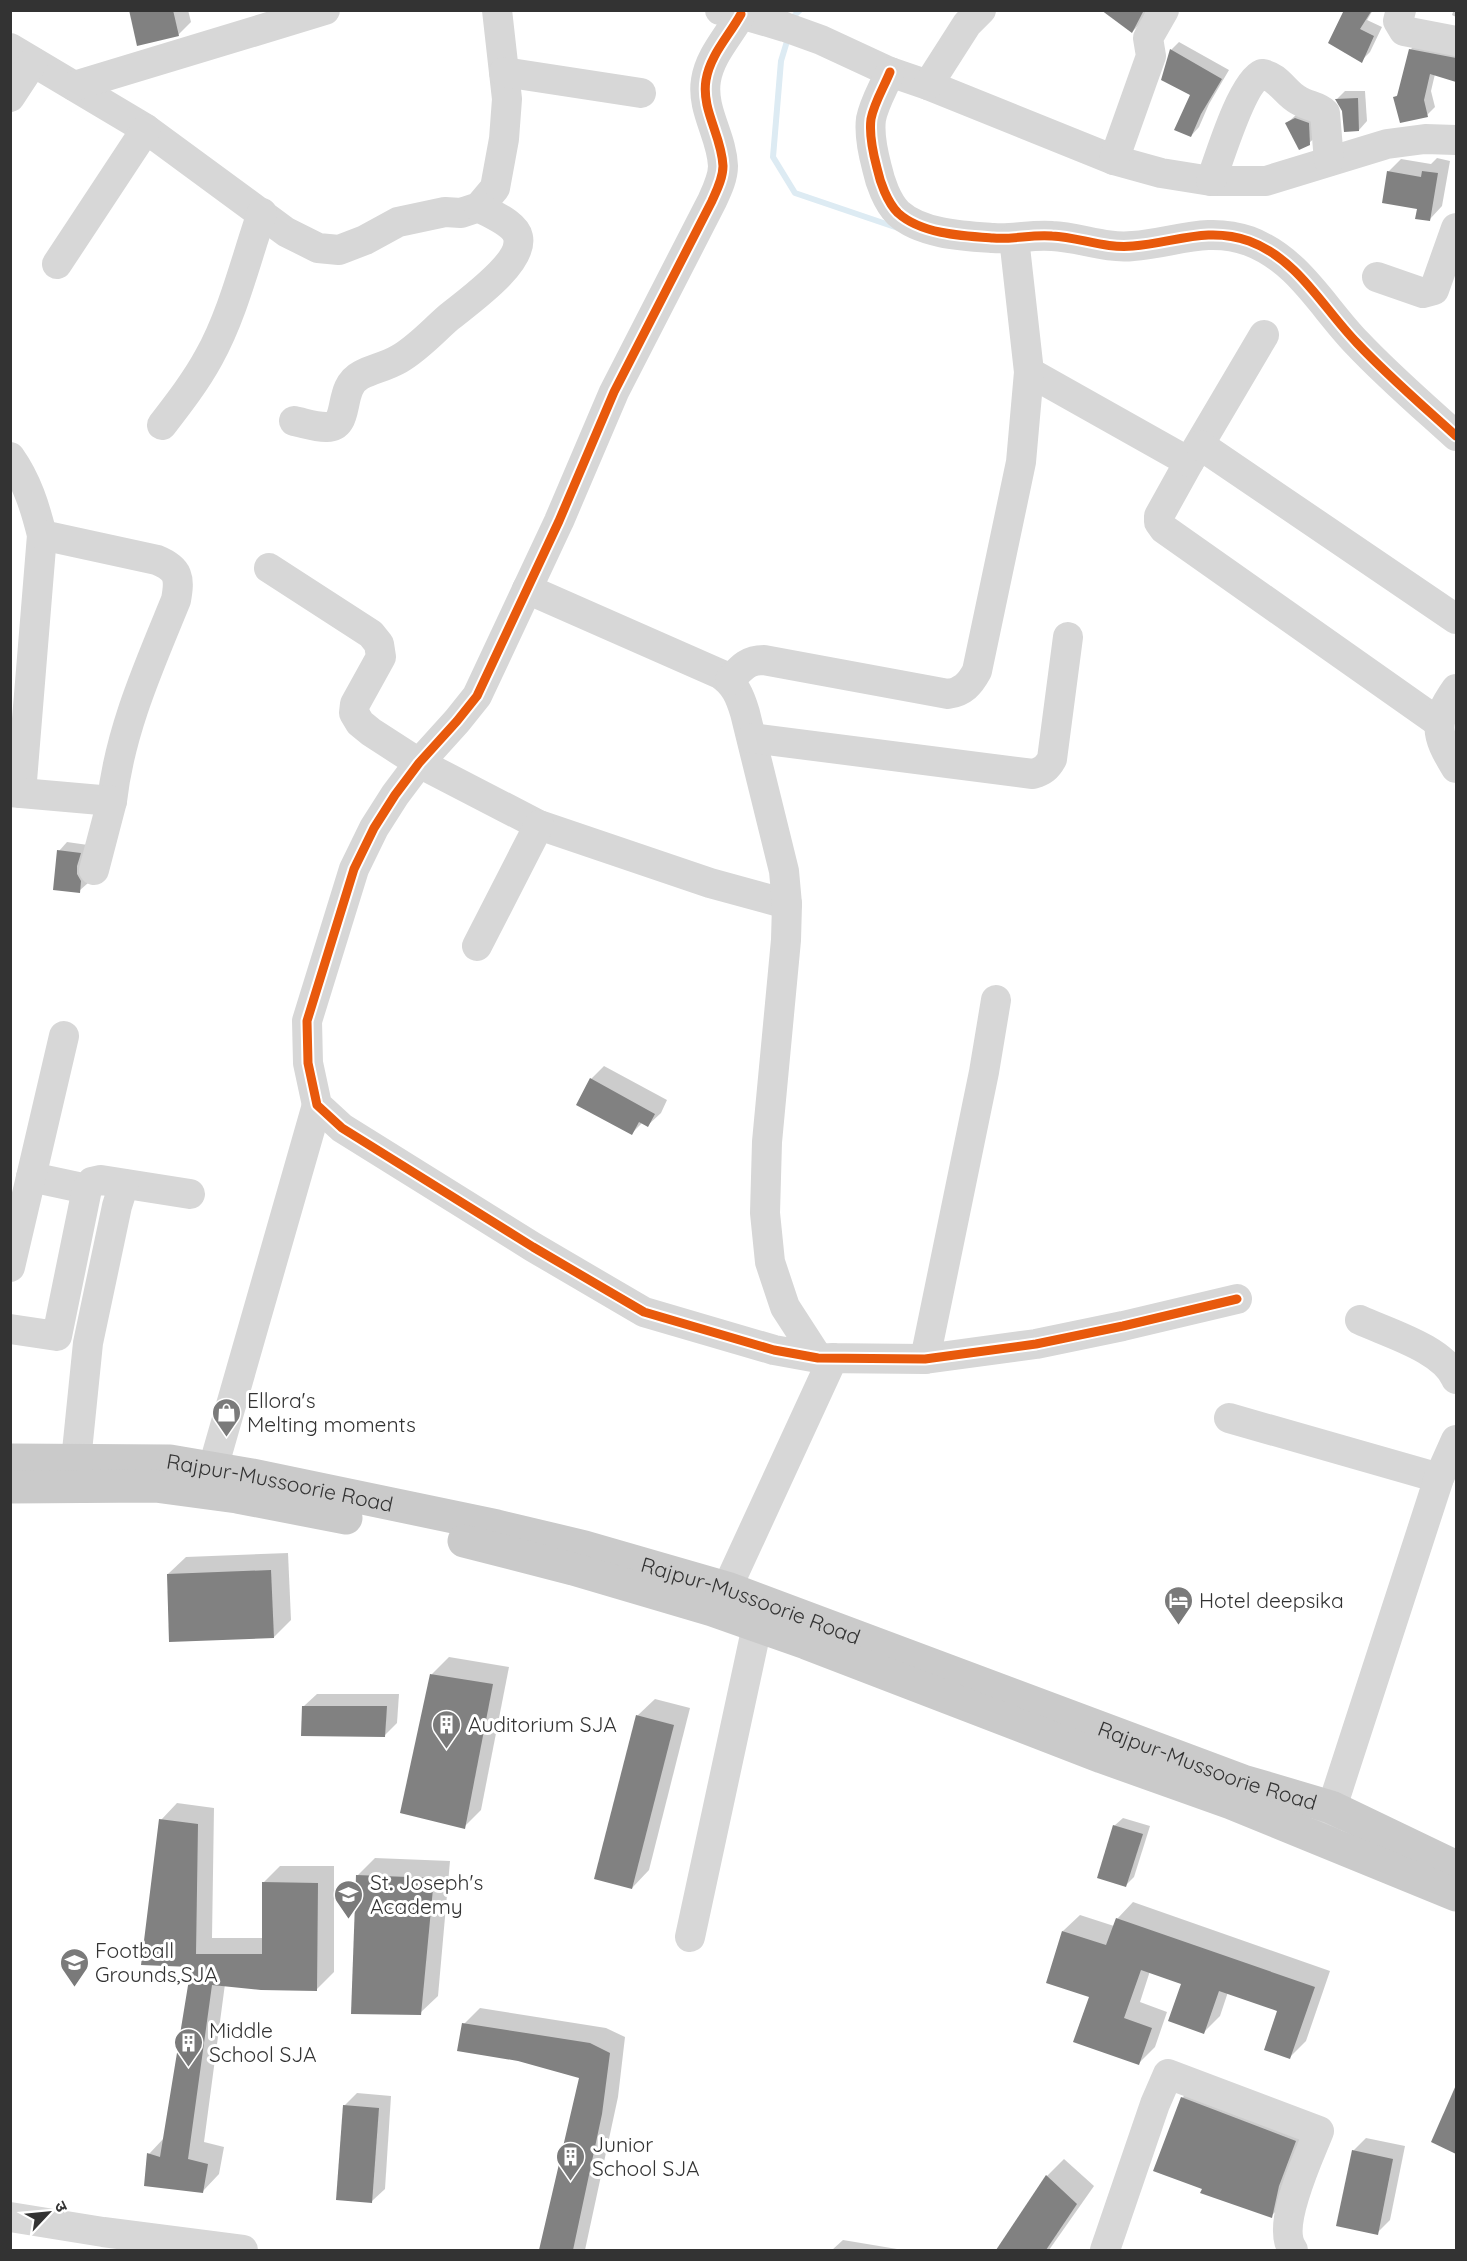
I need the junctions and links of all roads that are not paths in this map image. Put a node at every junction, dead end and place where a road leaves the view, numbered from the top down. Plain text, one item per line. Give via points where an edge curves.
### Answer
1 (325, 10) edge
2 (497, 10) edge
3 (981, 10) edge
4 (1164, 10) edge
5 (1401, 10) edge
6 (730, 12) edge
7 (1456, 41) edge
8 (22, 55) edge
9 (504, 72) junction
10 (890, 72) junction
11 (928, 85) junction
12 (74, 86) junction
13 (641, 93) dead end
14 (10, 97) edge
15 (146, 129) junction
16 (1456, 140) edge
17 (1114, 160) junction
18 (1329, 161) junction
19 (1211, 181) junction
20 (479, 207) junction
21 (262, 213) junction
22 (1456, 228) edge
23 (1015, 247) junction
24 (57, 264) dead end
25 (1377, 277) dead end
26 (1264, 335) dead end
27 (1029, 372) junction
28 (294, 421) dead end
29 (162, 425) dead end
30 (1456, 436) edge
31 (1194, 453) junction
32 (14, 466) edge
33 (42, 535) junction
34 (269, 568) dead end
35 (527, 589) junction
36 (1456, 619) edge
37 (1068, 637) dead end
38 (730, 680) junction
39 (1456, 689) edge
40 (1438, 722) junction
41 (752, 738) junction
42 (419, 763) junction
43 (1456, 768) edge
44 (16, 792) edge
45 (112, 801) junction
46 (539, 825) junction
47 (94, 870) dead end
48 (787, 904) junction
49 (477, 946) dead end
50 (996, 1000) dead end
51 (64, 1036) dead end
52 (317, 1105) junction
53 (32, 1177) junction
54 (124, 1184) junction
55 (87, 1189) junction
56 (190, 1194) dead end
57 (10, 1268) edge
58 (1237, 1299) dead end
59 (1360, 1320) dead end
60 (10, 1329) edge
61 (57, 1336) junction
62 (88, 1343) junction
63 (826, 1358) junction
64 (925, 1359) junction
65 (1456, 1379) edge
66 (1229, 1418) dead end
67 (1456, 1440) edge
68 (10, 1460) edge
69 (76, 1461) junction
70 (213, 1468) junction
71 (1439, 1478) junction
72 (10, 1487) edge
73 (728, 1588) junction
74 (757, 1626) junction
75 (1331, 1807) junction
76 (1322, 1838) junction
77 (1456, 1867) edge
78 (1456, 1895) edge
79 (690, 1937) dead end
80 (10, 2217) edge
81 (234, 2250) edge
82 (1105, 2250) edge
83 (1129, 2250) edge
84 (1293, 2250) edge

1 - 12 street
2 - 9 street
3 - 11 street via 967,24
4 - 17 street via 1148,38 1151,56
5 - 7 street via 1398,21 1404,31
6 - 10 street via 821,40
6 - 35 street via 706,80 705,98 723,167 720,184 614,392
8 - 12 street
8 - 14 street
9 - 13 street
9 - 20 street via 504,139 495,188
10 - 11 street
10 - 23 street via 872,118 872,151 886,195 896,211 910,221 942,231 994,239
11 - 17 street
12 - 15 street
15 - 21 street
15 - 24 street
16 - 18 street via 1388,144
17 - 19 street
18 - 19 street via 1266,181
18 - 19 street via 1325,113 1297,100 1277,81 1262,74 1252,81 1240,103
20 - 21 street via 398,222 339,250 318,248 286,232
20 - 28 street via 518,234 515,252 498,277 398,360 353,380 347,389 342,418 336,424 327,427
21 - 29 street via 210,355
22 - 25 street via 1434,290 1423,293
23 - 27 street
23 - 30 street via 1052,236 1131,247 1211,233 1251,242 1295,272 1354,340
26 - 31 street
27 - 31 street
27 - 38 street via 1021,462 972,682 948,694 764,660 743,666
31 - 36 street
31 - 40 street via 1159,516 1161,526
32 - 33 street via 35,505
33 - 44 street
33 - 45 street via 157,560 177,573 176,600 128,721 115,769
34 - 42 street via 371,634 379,644 381,657 355,704 354,713 360,723
35 - 38 street
35 - 42 street via 477,696
37 - 41 street via 1052,759 1048,766 1033,774
38 - 41 street
39 - 40 street
40 - 43 street
41 - 48 street via 784,871
42 - 46 street
42 - 52 street via 374,828 354,869 307,1021 308,1063
44 - 45 street
45 - 47 street
46 - 48 street via 710,883
46 - 49 street
48 - 63 street via 767,1142 765,1214 770,1262 785,1307
50 - 64 street
51 - 53 street
52 - 63 street via 342,1128 644,1312 774,1350
52 - 70 street
53 - 55 street
53 - 57 street
54 - 55 street via 101,1180 92,1182
54 - 56 street
54 - 62 street
55 - 61 street
58 - 64 street via 1036,1344
59 - 65 street via 1437,1355
60 - 61 street
61 - 62 street
62 - 69 street
63 - 64 street
63 - 73 street
66 - 71 street
67 - 71 street
68 - 69 main road, Rajpur-Mussoorie Road
69 - 70 main road, Rajpur-Mussoorie Road via 170,1461
70 - 73 main road, Rajpur-Mussoorie Road via 497,1526
71 - 75 street
72 - 74 main road, Rajpur-Mussoorie Road via 155,1486 237,1497 480,1545
73 - 75 main road, Rajpur-Mussoorie Road via 1243,1781
74 - 76 main road, Rajpur-Mussoorie Road
74 - 79 street
75 - 76 street
75 - 77 main road, Rajpur-Mussoorie Road
76 - 78 main road, Rajpur-Mussoorie Road
80 - 81 street
82 - 83 street via 1119,2246
82 - 84 street via 1168,2074 1319,2131 1290,2205 1288,2244

